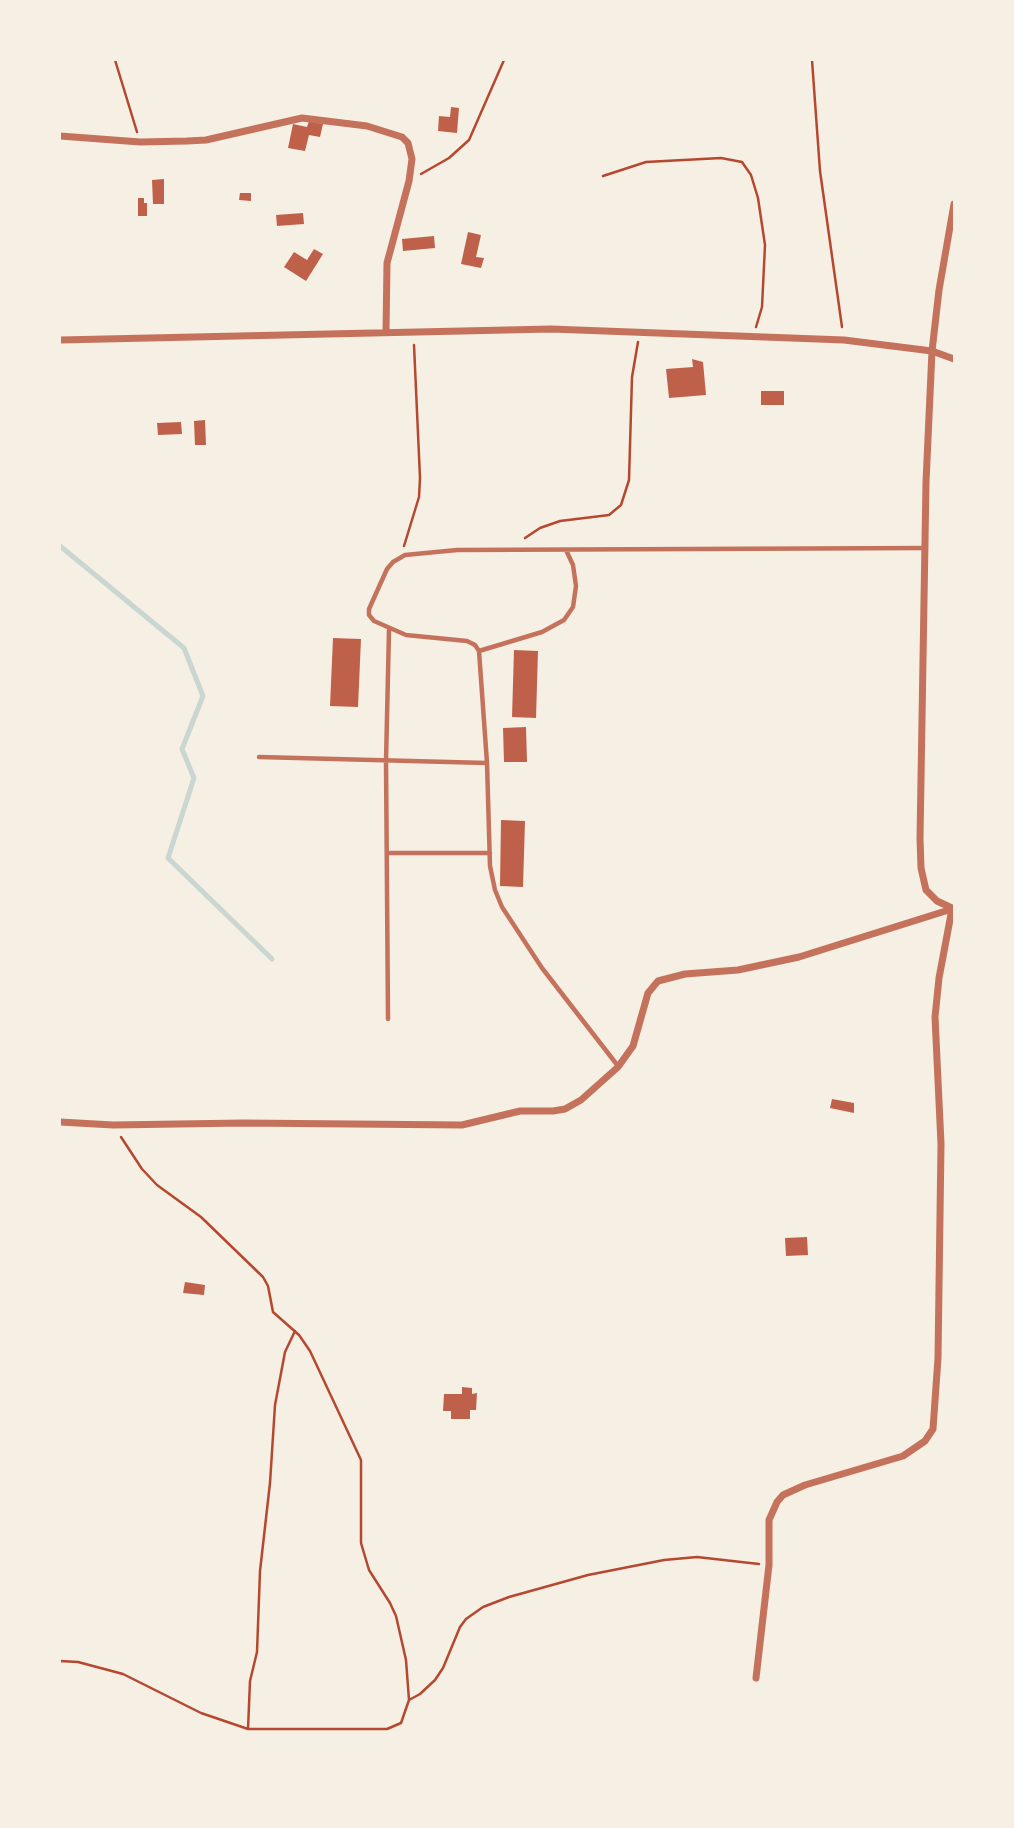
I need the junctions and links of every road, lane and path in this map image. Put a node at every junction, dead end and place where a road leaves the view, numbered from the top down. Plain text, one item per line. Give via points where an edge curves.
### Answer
1 (115, 60) edge
2 (504, 60) edge
3 (811, 60) edge
4 (60, 136) edge
5 (140, 142) junction
6 (603, 176) dead end
7 (409, 181) junction
8 (954, 204) edge
9 (386, 331) junction
10 (414, 331) junction
11 (641, 332) junction
12 (753, 337) junction
13 (60, 340) edge
14 (844, 340) junction
15 (932, 351) junction
16 (954, 359) edge
17 (926, 548) junction
18 (515, 549) junction
19 (566, 550) junction
20 (399, 558) junction
21 (389, 629) junction
22 (479, 651) junction
23 (259, 757) dead end
24 (386, 761) junction
25 (486, 763) junction
26 (387, 853) junction
27 (489, 853) junction
28 (953, 909) edge
29 (388, 1019) dead end
30 (618, 1067) junction
31 (60, 1122) edge
32 (113, 1125) junction
33 (295, 1331) junction
34 (769, 1565) junction
35 (60, 1661) edge
36 (757, 1678) dead end
37 (409, 1700) junction
38 (248, 1729) junction

1 - 5 path
2 - 7 path via 469,140 449,158
3 - 14 path via 820,170
4 - 5 street
5 - 7 street via 205,140 275,122 321,118 402,137 412,154
6 - 12 path via 646,162 683,159 721,158 746,165 758,198 765,245 762,307
7 - 9 street via 387,263
8 - 15 street
9 - 10 street
9 - 13 street
10 - 11 street
10 - 20 path via 421,478
11 - 12 street
11 - 18 path via 632,377 629,480 621,505 609,515 540,528
12 - 14 street
14 - 15 street
15 - 16 street
15 - 17 street
17 - 19 lane
17 - 28 street via 921,868 930,896
18 - 19 lane
18 - 20 lane via 435,551
19 - 22 lane via 576,586 573,607 564,620 542,632
20 - 21 lane via 387,569 369,609 370,618
21 - 22 lane via 421,638 467,640
21 - 24 lane
22 - 25 lane
23 - 24 lane
24 - 25 lane
24 - 26 lane
25 - 27 lane
26 - 27 lane
26 - 29 lane
27 - 30 lane via 502,907
28 - 30 street via 799,957 664,978 648,993 633,1046
28 - 34 street via 935,1017 941,1144 933,1429 925,1441 903,1456 783,1495 771,1510
30 - 32 street via 582,1100 565,1109 520,1111 462,1125
31 - 32 street
32 - 33 path via 157,1185 209,1223 263,1277 273,1312
33 - 37 path via 310,1350 361,1460 361,1543 369,1570 396,1616 404,1643
33 - 38 path via 285,1352 275,1405
34 - 36 street
34 - 37 path via 697,1557 664,1560 509,1597 466,1619 435,1680
35 - 38 path via 123,1674 201,1713
37 - 38 path via 401,1723 387,1729

